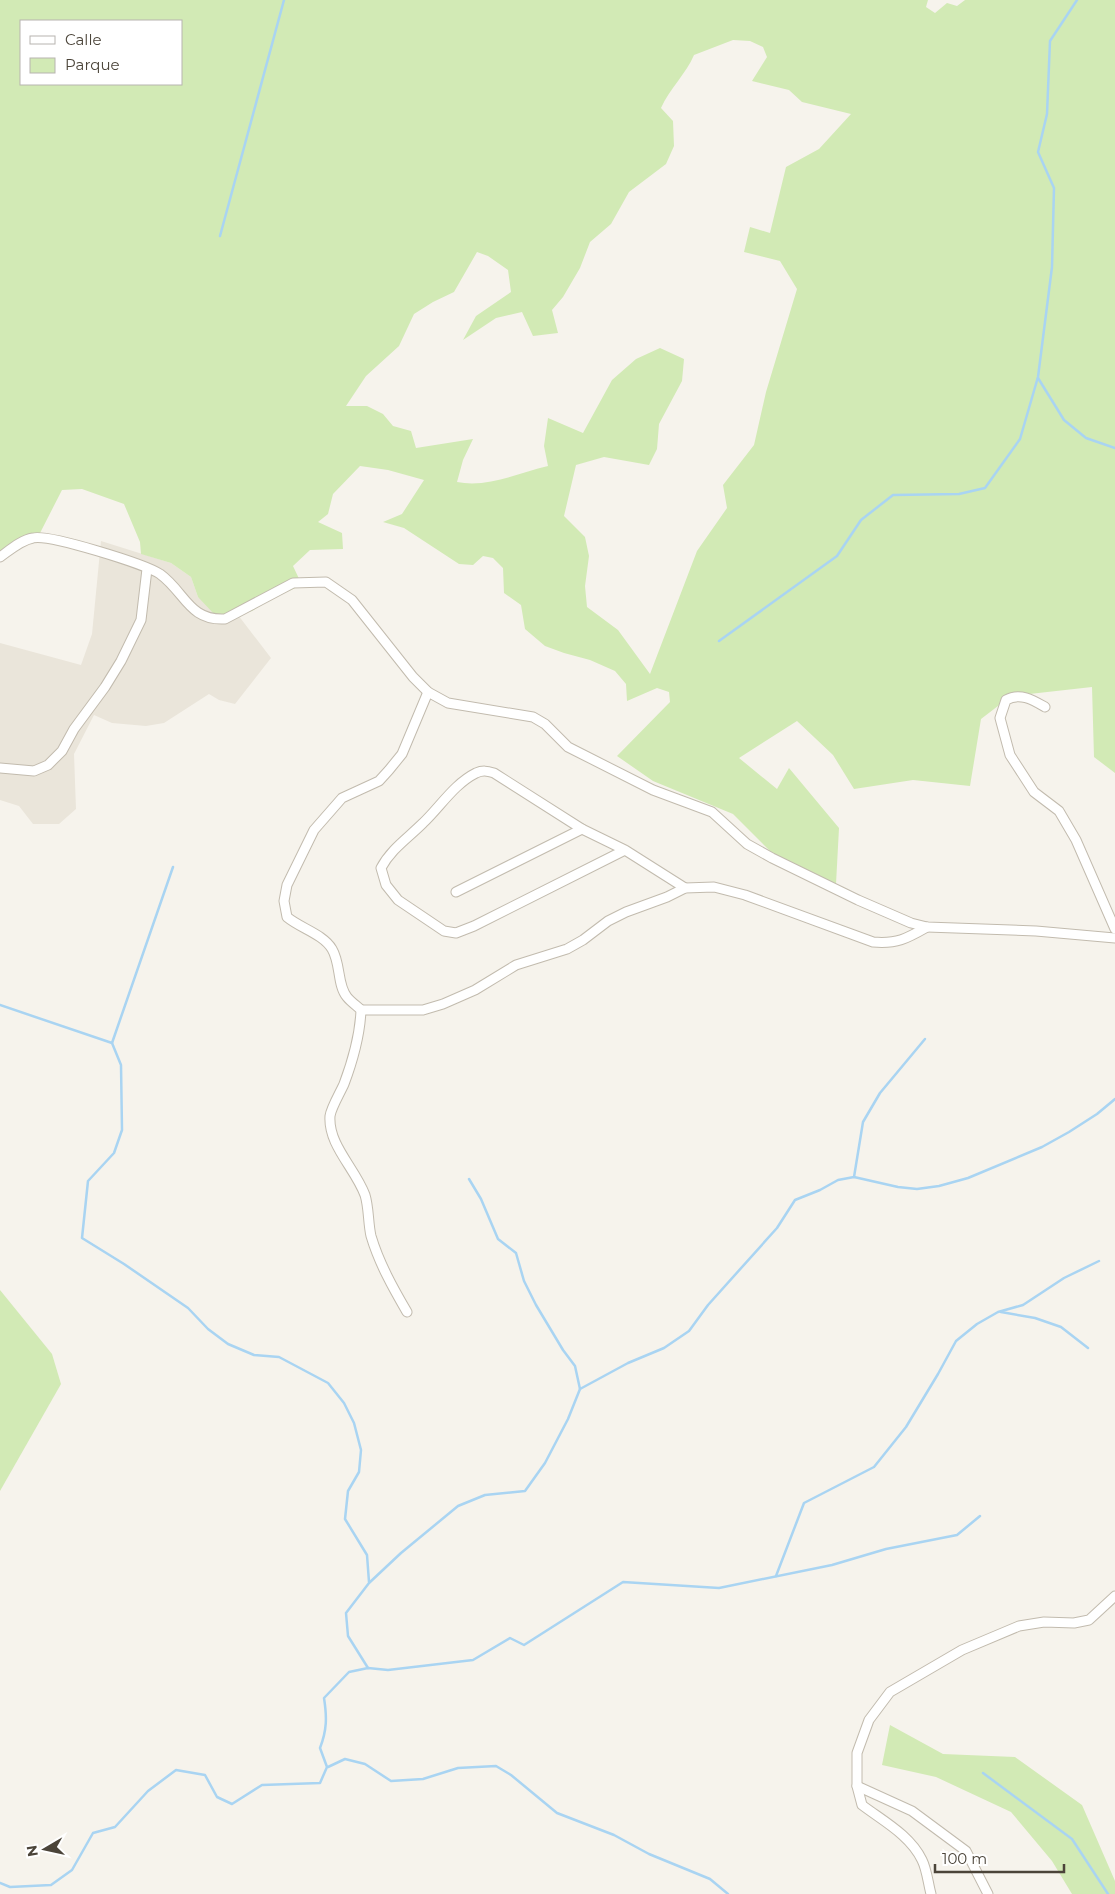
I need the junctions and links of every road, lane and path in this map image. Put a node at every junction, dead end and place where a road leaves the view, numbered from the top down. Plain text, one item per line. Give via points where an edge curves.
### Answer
1 (0, 556) edge
2 (147, 569) junction
3 (428, 692) junction
4 (1045, 707) dead end
5 (0, 768) edge
6 (582, 829) junction
7 (625, 850) junction
8 (685, 888) junction
9 (456, 892) dead end
10 (927, 927) junction
11 (1115, 929) edge
12 (1115, 938) edge
13 (361, 1010) junction
14 (407, 1312) dead end
15 (1115, 1596) edge
16 (857, 1786) junction
17 (931, 1894) edge
18 (988, 1894) edge

1 - 2 street via 34,537 84,547 132,561
2 - 3 street via 171,584 201,616 213,620 225,619 293,583 326,582 352,600
2 - 5 street via 141,620 121,661 62,751 48,765 34,771
3 - 10 street via 448,703 533,717 568,747 653,790 712,812 747,844 772,858 858,900
3 - 13 street via 402,754 379,781 334,805 314,830 287,885 284,902 287,918 331,947 338,961 342,987 347,997
4 - 11 street via 1028,698 1013,696 1006,700 1000,718 1010,755 1034,792 1059,811 1076,840
6 - 7 street
6 - 7 street via 486,770 455,789 400,843 384,863 382,873 386,885 398,900 444,931 456,933
6 - 9 street
7 - 8 street
8 - 10 street via 714,887 745,895 873,942 889,944 900,941
8 - 13 street via 608,921 567,949 516,965 474,990 442,1004 423,1010
10 - 12 street
13 - 14 street via 355,1050 330,1113 330,1129 365,1196 371,1236 388,1279
15 - 16 street via 1090,1620 1019,1626 962,1650 890,1692 869,1720 857,1753
16 - 17 street via 862,1805 915,1849 922,1861
16 - 18 street via 912,1811 966,1851

